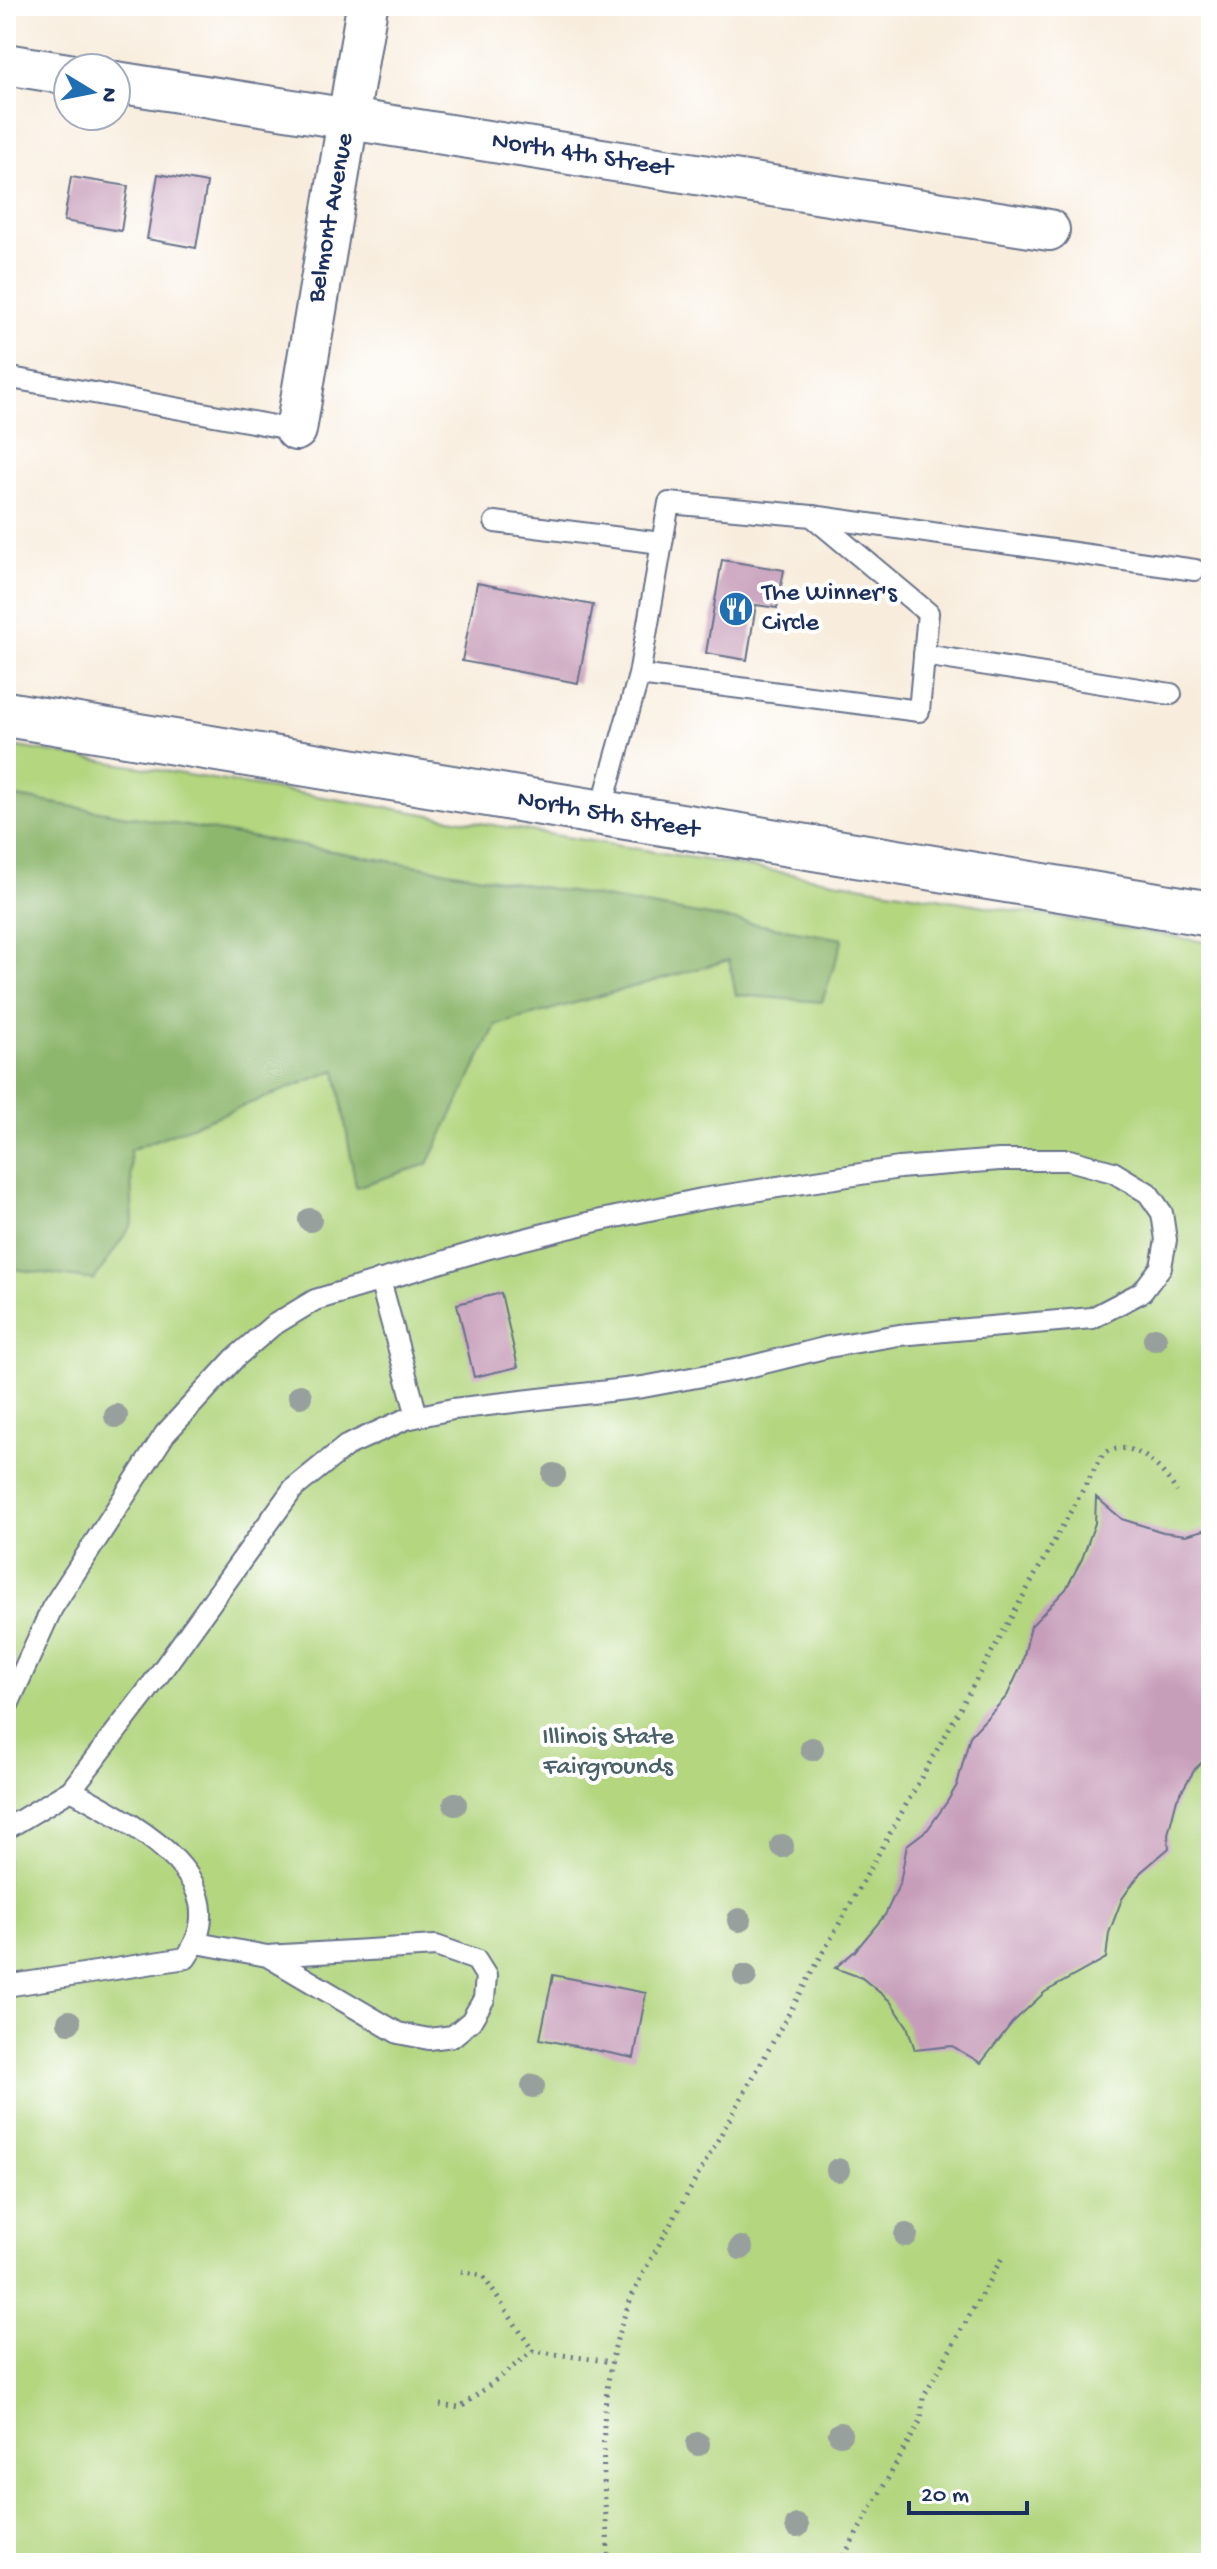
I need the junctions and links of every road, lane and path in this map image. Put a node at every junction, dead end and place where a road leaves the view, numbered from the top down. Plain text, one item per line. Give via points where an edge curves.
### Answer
1 (367, 6) edge
2 (6, 64) edge
3 (52, 71) edge
4 (132, 85) edge
5 (348, 119) junction
6 (1049, 230) dead end
7 (6, 377) edge
8 (296, 430) joint
9 (812, 516) junction
10 (495, 522) dead end
11 (661, 543) junction
12 (1195, 570) dead end
13 (924, 655) junction
14 (639, 675) junction
15 (1171, 694) dead end
16 (6, 714) edge
17 (600, 814) junction
18 (1211, 914) edge
19 (380, 1280) junction
20 (417, 1416) junction
21 (1177, 1492) dead end
22 (6, 1709) edge
23 (71, 1790) junction
24 (6, 1829) edge
25 (197, 1943) junction
26 (267, 1956) junction
27 (6, 1986) edge
28 (1003, 2256) dead end
29 (461, 2271) dead end
30 (533, 2351) junction
31 (612, 2362) junction
32 (440, 2405) dead end
33 (609, 2563) edge
34 (840, 2563) edge

1 - 5 street, Belmont Avenue
2 - 3 street
4 - 5 street, North 4th Street
5 - 6 street, North 4th Street
5 - 8 street, Belmont Avenue
7 - 8 lane
9 - 11 lane via 669,503
9 - 12 lane
9 - 13 lane via 928,613
10 - 11 lane
11 - 14 lane
13 - 14 lane via 919,711
13 - 15 lane
14 - 17 lane
16 - 17 main road, North 5th Street
17 - 18 main road, North 5th Street
19 - 20 lane
19 - 20 lane via 592,1222 899,1168 1069,1160 1113,1172 1148,1193 1162,1213 1166,1240 1161,1267 1142,1292 1092,1318 899,1335 643,1387
19 - 22 lane via 315,1300 272,1326 165,1434 52,1608
20 - 23 lane via 346,1446 293,1489
21 - 31 path via 1162,1467 1135,1451 1123,1448 1103,1454 642,2275 617,2331
23 - 24 lane
23 - 25 lane via 156,1842 185,1869 202,1904
25 - 26 lane
25 - 27 lane via 186,1958
26 - 26 lane via 398,2033 429,2039 453,2036 471,2021 484,1999 486,1976 476,1960 436,1946
28 - 34 path via 923,2398 921,2420
29 - 30 path via 483,2276
30 - 31 path
30 - 32 path via 460,2408
31 - 33 path via 601,2443

